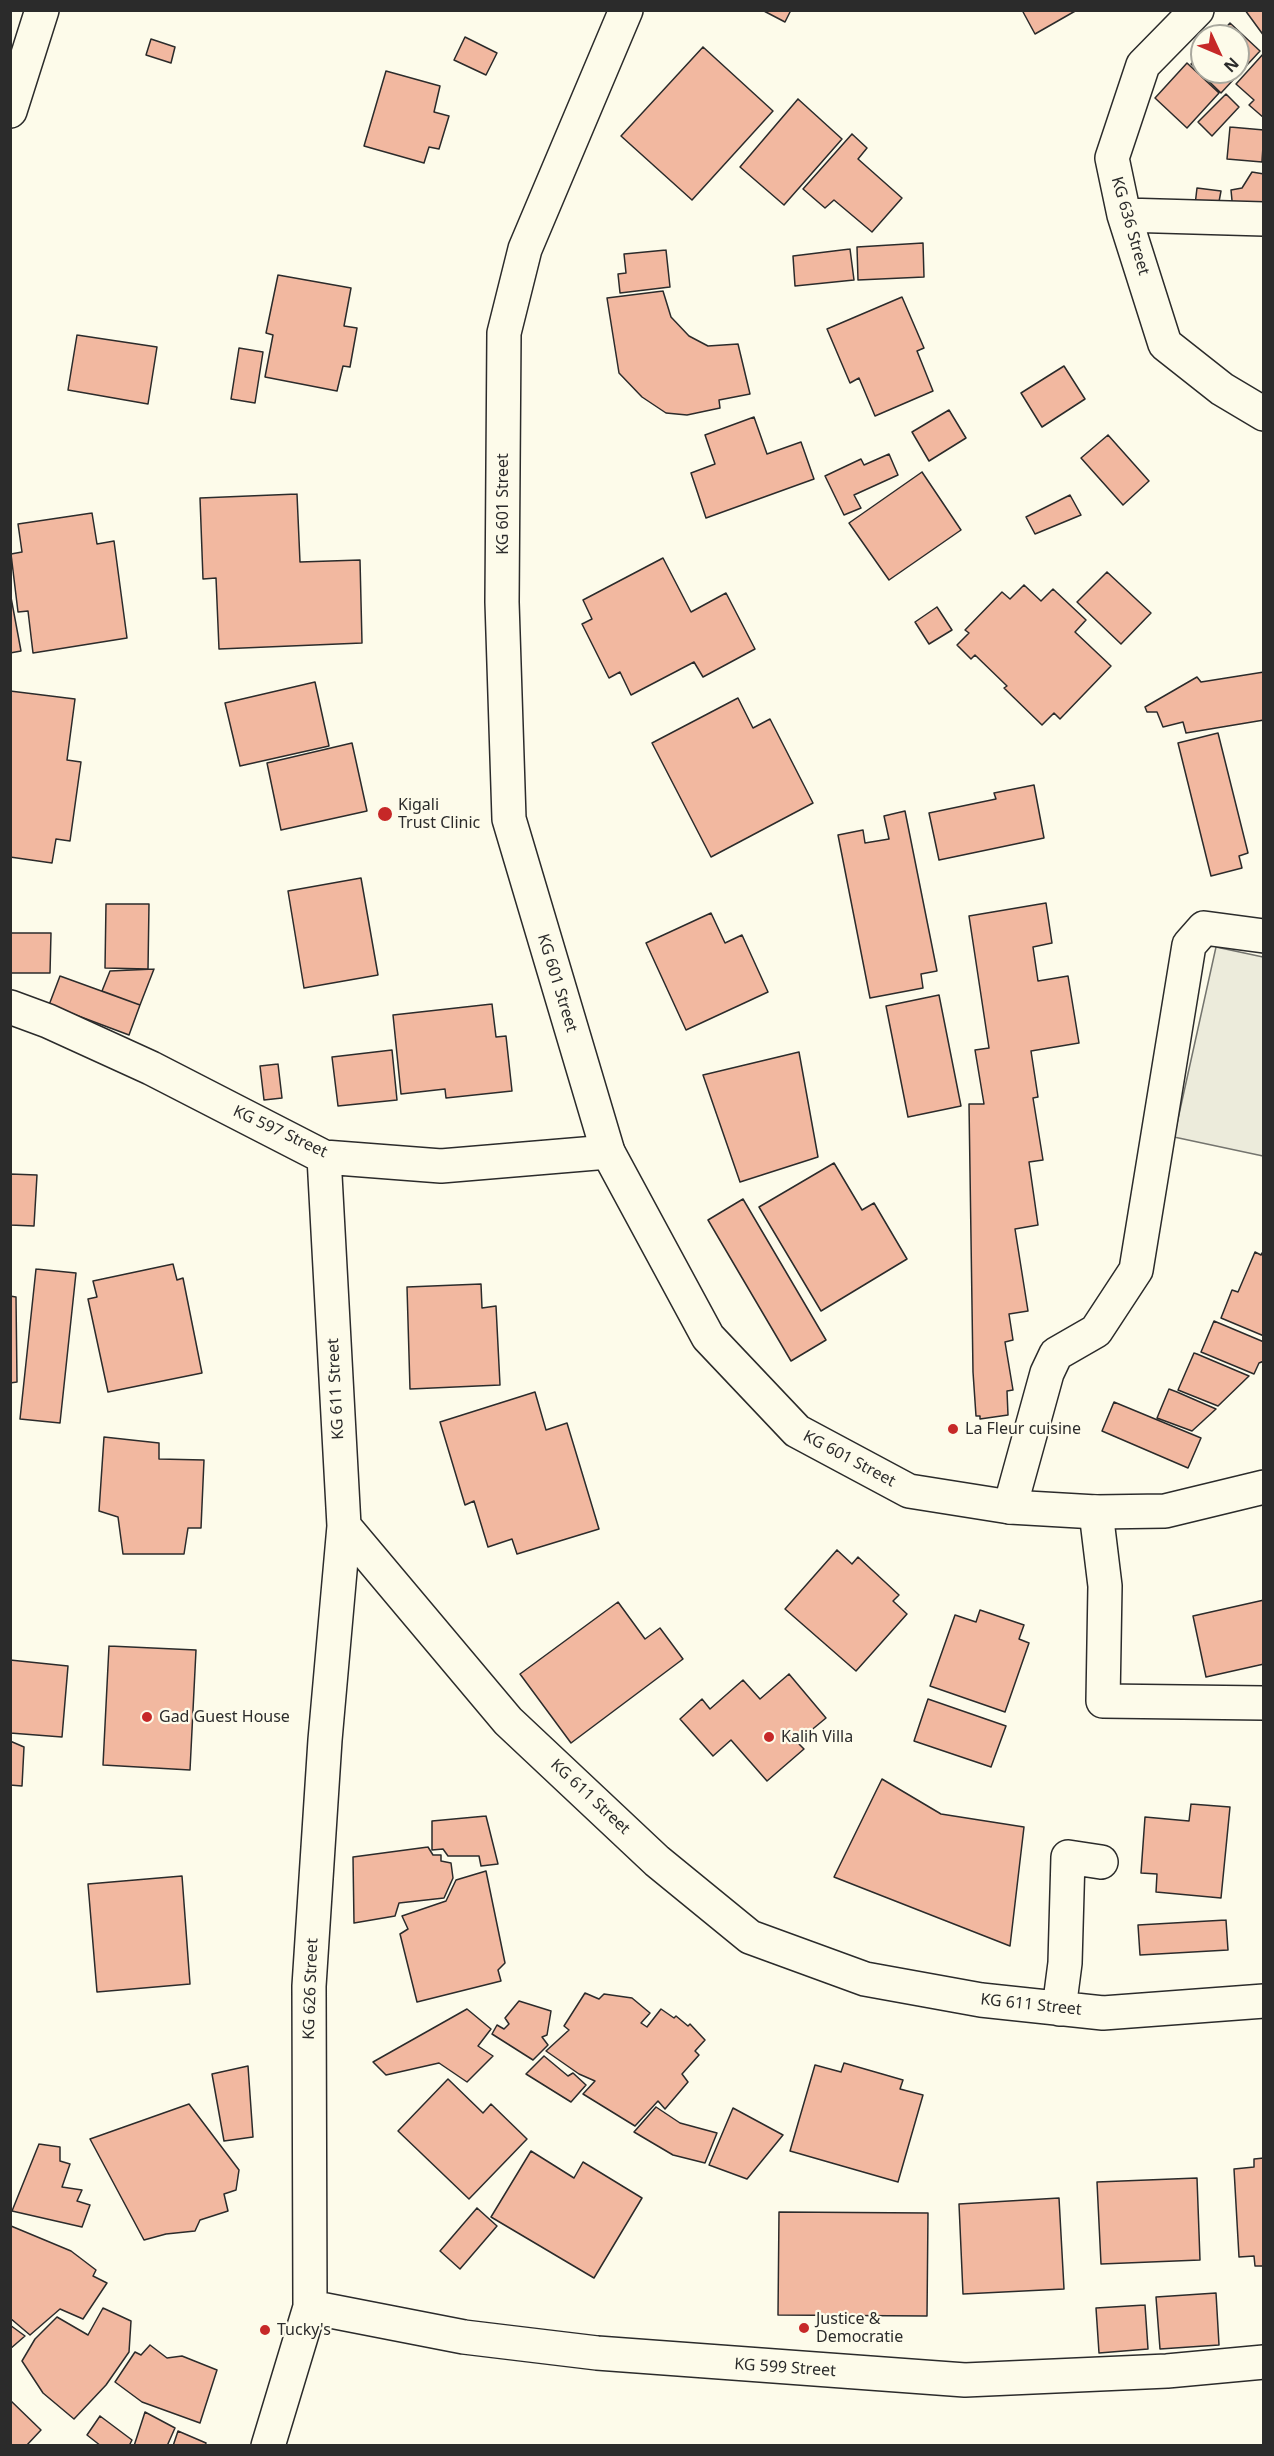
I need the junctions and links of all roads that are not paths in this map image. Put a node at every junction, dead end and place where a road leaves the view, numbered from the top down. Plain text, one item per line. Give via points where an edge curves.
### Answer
1 (42, 10) edge
2 (626, 10) edge
3 (1197, 10) edge
4 (10, 111) edge
5 (1124, 215) junction
6 (1263, 219) edge
7 (1263, 414) edge
8 (1263, 936) edge
9 (10, 1007) edge
10 (608, 1152) junction
11 (324, 1157) junction
12 (1263, 1486) edge
13 (1010, 1507) junction
14 (1096, 1512) junction
15 (344, 1526) junction
16 (1263, 1703) edge
17 (1101, 1862) dead end
18 (1263, 2001) edge
19 (1059, 2008) junction
20 (310, 2307) junction
21 (1263, 2362) edge
22 (268, 2445) edge

1 - 4 street
2 - 10 street, KG 601 Street via 525,249 504,333 502,602 509,819
3 - 5 street, KG 636 Street via 1143,65 1112,158
5 - 6 street
5 - 7 street, KG 636 Street via 1165,344 1222,389
8 - 13 street via 1204,928 1189,945 1137,1270 1096,1331 1056,1354 1047,1373
9 - 11 street, KG 597 Street via 151,1068
10 - 11 street, KG 597 Street via 441,1166
10 - 13 street, KG 601 Street via 708,1337 797,1431 909,1491
11 - 15 street, KG 611 Street
12 - 14 street, KG 601 Street via 1165,1510
13 - 14 street, KG 601 Street
14 - 16 street via 1105,1586 1103,1701
15 - 19 street, KG 611 Street via 508,1720 657,1861 750,1937 865,1979 981,2000
15 - 20 street, KG 626 Street via 309,1986
17 - 19 street via 1068,1857 1065,1963
18 - 19 street, KG 611 Street via 1103,2013
20 - 21 street, KG 599 Street via 464,2337 597,2353 965,2380 1167,2371
20 - 22 street, KG 626 Street

